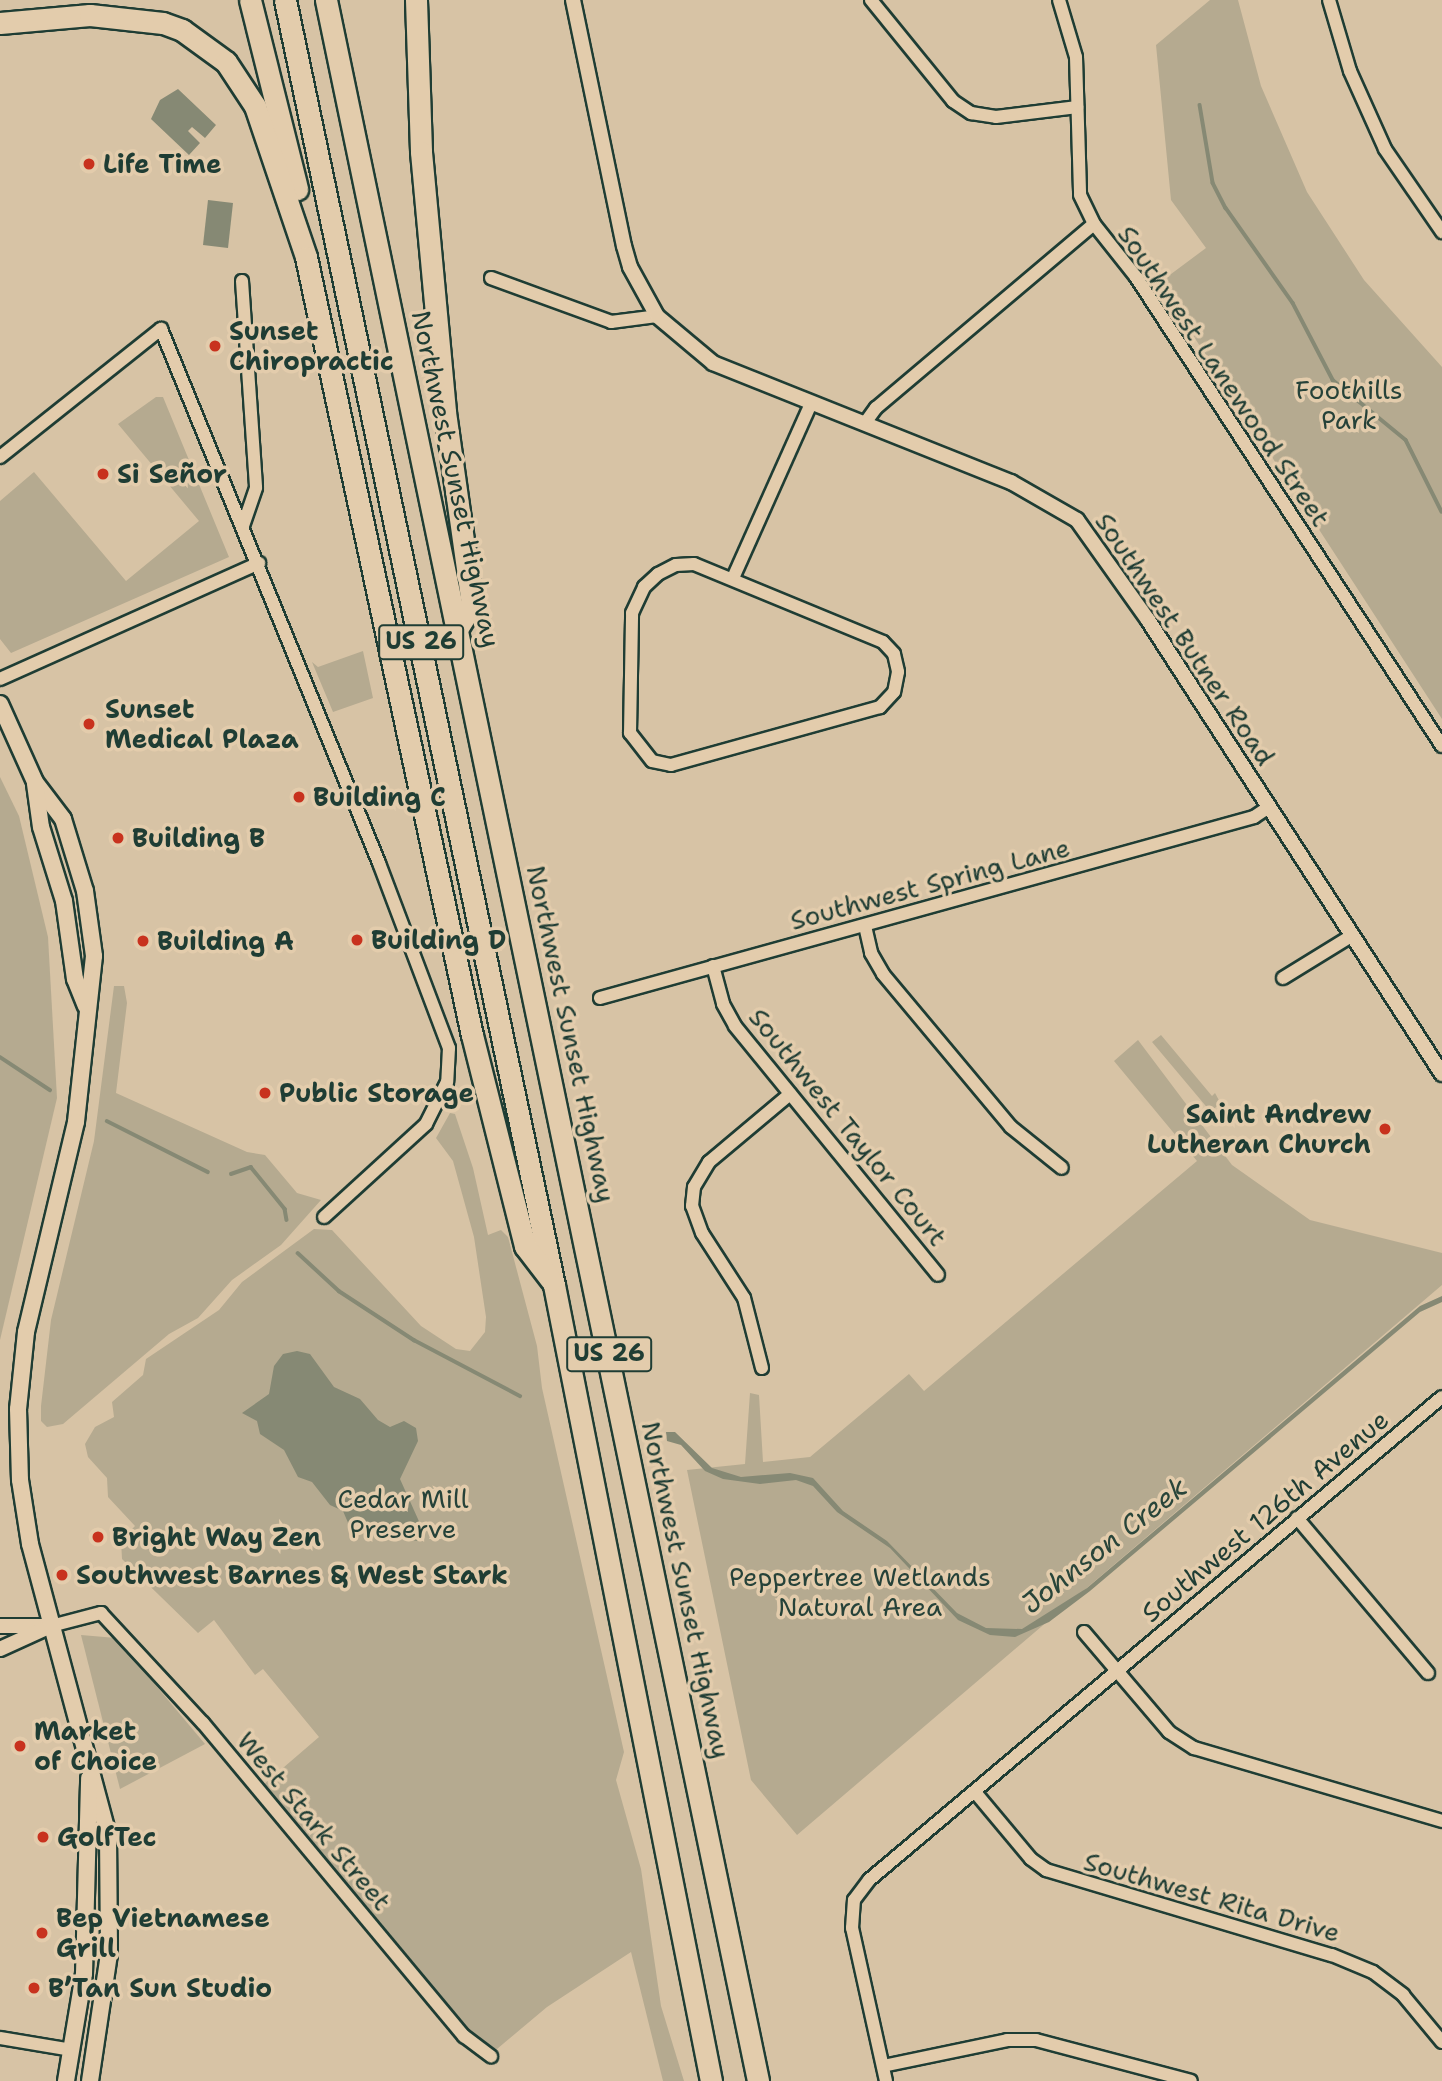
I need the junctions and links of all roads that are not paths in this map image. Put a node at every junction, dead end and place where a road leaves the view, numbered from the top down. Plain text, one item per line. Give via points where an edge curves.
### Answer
1 (285, 0) edge
2 (326, 0) edge
3 (416, 0) edge
4 (573, 0) edge
5 (871, 0) edge
6 (1059, 0) edge
7 (1329, 0) edge
8 (250, 1) edge
9 (0, 23) edge
10 (1077, 107) junction
11 (1094, 224) junction
12 (1442, 232) edge
13 (306, 257) junction
14 (491, 278) dead end
15 (242, 281) dead end
16 (657, 316) junction
17 (811, 404) junction
18 (865, 423) junction
19 (0, 457) edge
20 (243, 526) junction
21 (259, 563) junction
22 (733, 578) junction
23 (459, 626) junction
24 (0, 679) edge
25 (0, 704) edge
26 (1442, 746) edge
27 (35, 782) junction
28 (1269, 807) junction
29 (64, 901) junction
30 (89, 910) junction
31 (865, 926) junction
32 (1353, 935) junction
33 (713, 966) junction
34 (1283, 978) dead end
35 (600, 998) dead end
36 (86, 1006) junction
37 (1442, 1073) edge
38 (790, 1094) junction
39 (1062, 1168) dead end
40 (324, 1217) dead end
41 (938, 1275) dead end
42 (554, 1285) junction
43 (762, 1368) dead end
44 (1442, 1397) edge
45 (1297, 1518) junction
46 (0, 1626) edge
47 (51, 1626) junction
48 (1084, 1632) dead end
49 (0, 1649) edge
50 (1118, 1671) junction
51 (1428, 1674) dead end
52 (89, 1778) junction
53 (975, 1791) junction
54 (1442, 1821) edge
55 (0, 2038) edge
56 (1442, 2042) edge
57 (72, 2050) junction
58 (491, 2056) dead end
59 (883, 2066) junction
60 (66, 2081) edge
61 (90, 2081) edge
62 (711, 2081) edge
63 (758, 2081) edge
64 (886, 2081) edge
65 (1191, 2081) edge

1 - 42 highway, US 26
2 - 23 highway, Northwest Sunset Highway / US 26
3 - 23 highway via 421,152 444,412 472,605
4 - 16 street, Southwest Butner Road via 624,246 630,267
5 - 10 street via 953,101 971,113 996,117
6 - 10 street, Southwest Lanewood Street via 1076,57
7 - 12 street via 1350,71 1385,149
8 - 13 highway via 303,212
9 - 13 highway via 90,15 142,18 182,30 207,46 226,62 255,106
10 - 11 street, Southwest Lanewood Street via 1080,195
11 - 18 street via 876,408
11 - 26 street, Southwest Lanewood Street via 1136,277
13 - 42 highway via 472,1035 525,1246
14 - 16 street via 611,322
15 - 20 street via 256,488
16 - 17 street, Southwest Butner Road via 713,363
17 - 18 street, Southwest Butner Road
17 - 22 street
18 - 28 street, Southwest Butner Road via 1034,492 1077,520 1100,547
19 - 20 street via 160,329
20 - 21 street
21 - 24 street
21 - 40 street via 449,1048 447,1082 426,1124
22 - 22 street via 694,564 676,565 644,587 632,613 628,719 638,748 652,761 671,765 880,707 894,692 898,672 894,654 883,642
23 - 63 highway, Northwest Sunset Highway / US 26
25 - 27 main road
27 - 29 main road via 41,827
27 - 30 main road via 63,819
28 - 31 street, Southwest Spring Lane via 1254,817
28 - 32 street, Southwest Butner Road
29 - 30 main road
29 - 36 main road via 75,979
30 - 36 main road via 95,979
31 - 33 street, Southwest Spring Lane
31 - 39 street via 871,953 883,974 1011,1127
32 - 34 street
32 - 37 street, Southwest Butner Road
33 - 35 street, Southwest Spring Lane
33 - 38 street, Southwest Taylor Court via 723,1004 735,1026
36 - 47 main road via 76,1122 26,1332 18,1409 25,1515
38 - 41 street, Southwest Taylor Court
38 - 43 street via 709,1162 694,1187 692,1206 702,1233 744,1298
42 - 62 highway, US 26
44 - 45 street, Southwest 126th Avenue
45 - 50 street, Southwest 126th Avenue
45 - 51 street
46 - 47 street
47 - 49 street
47 - 52 main road
47 - 58 street, West Stark Street via 101,1613 203,1723 464,2036
48 - 50 street
50 - 53 street, Southwest 126th Avenue
50 - 54 street via 1169,1732 1194,1748
52 - 57 main road via 86,1936
52 - 61 main road via 108,1835 111,1889 108,1967
53 - 56 street, Southwest Rita Drive via 1031,1859 1046,1870 1332,1955 1373,1972 1402,1995
53 - 59 street, Southwest 126th Avenue via 869,1880 854,1900 852,1928
55 - 57 street
57 - 60 main road
59 - 64 street, Southwest 126th Avenue
59 - 65 street via 1007,2040 1036,2040

